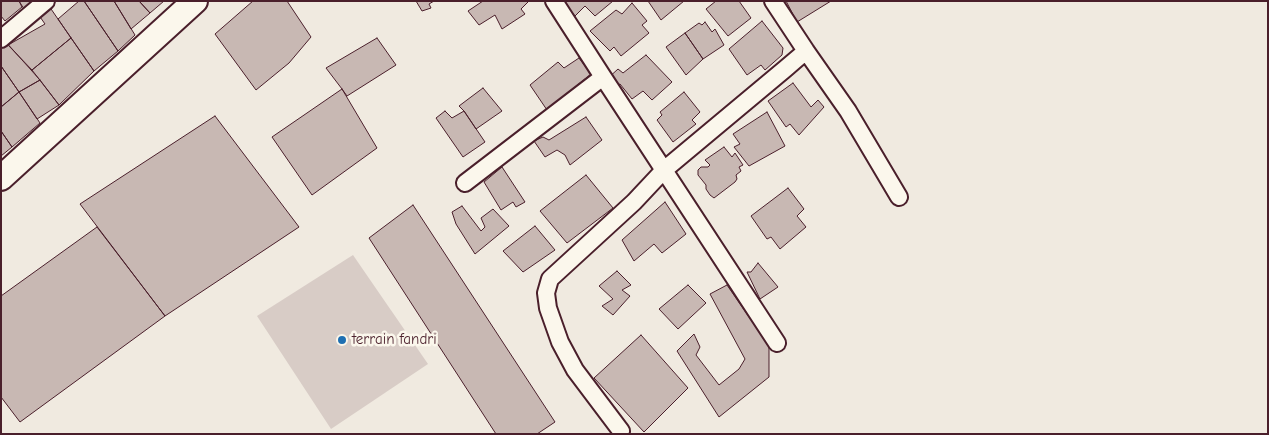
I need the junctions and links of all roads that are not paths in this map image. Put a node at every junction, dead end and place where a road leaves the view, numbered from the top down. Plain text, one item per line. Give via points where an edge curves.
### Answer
1 (46, 1) edge
2 (195, 1) edge
3 (554, 1) edge
4 (773, 1) edge
5 (1, 39) edge
6 (806, 51) junction
7 (602, 76) junction
8 (664, 170) junction
9 (1, 178) edge
10 (465, 183) dead end
11 (899, 197) dead end
12 (778, 343) dead end
13 (621, 431) dead end

1 - 5 street
2 - 9 main road
3 - 7 street
4 - 6 street
6 - 8 street
6 - 11 street via 848,111
7 - 8 street
7 - 10 street
8 - 12 street
8 - 13 street via 634,202 550,278 546,293 560,342 575,370

